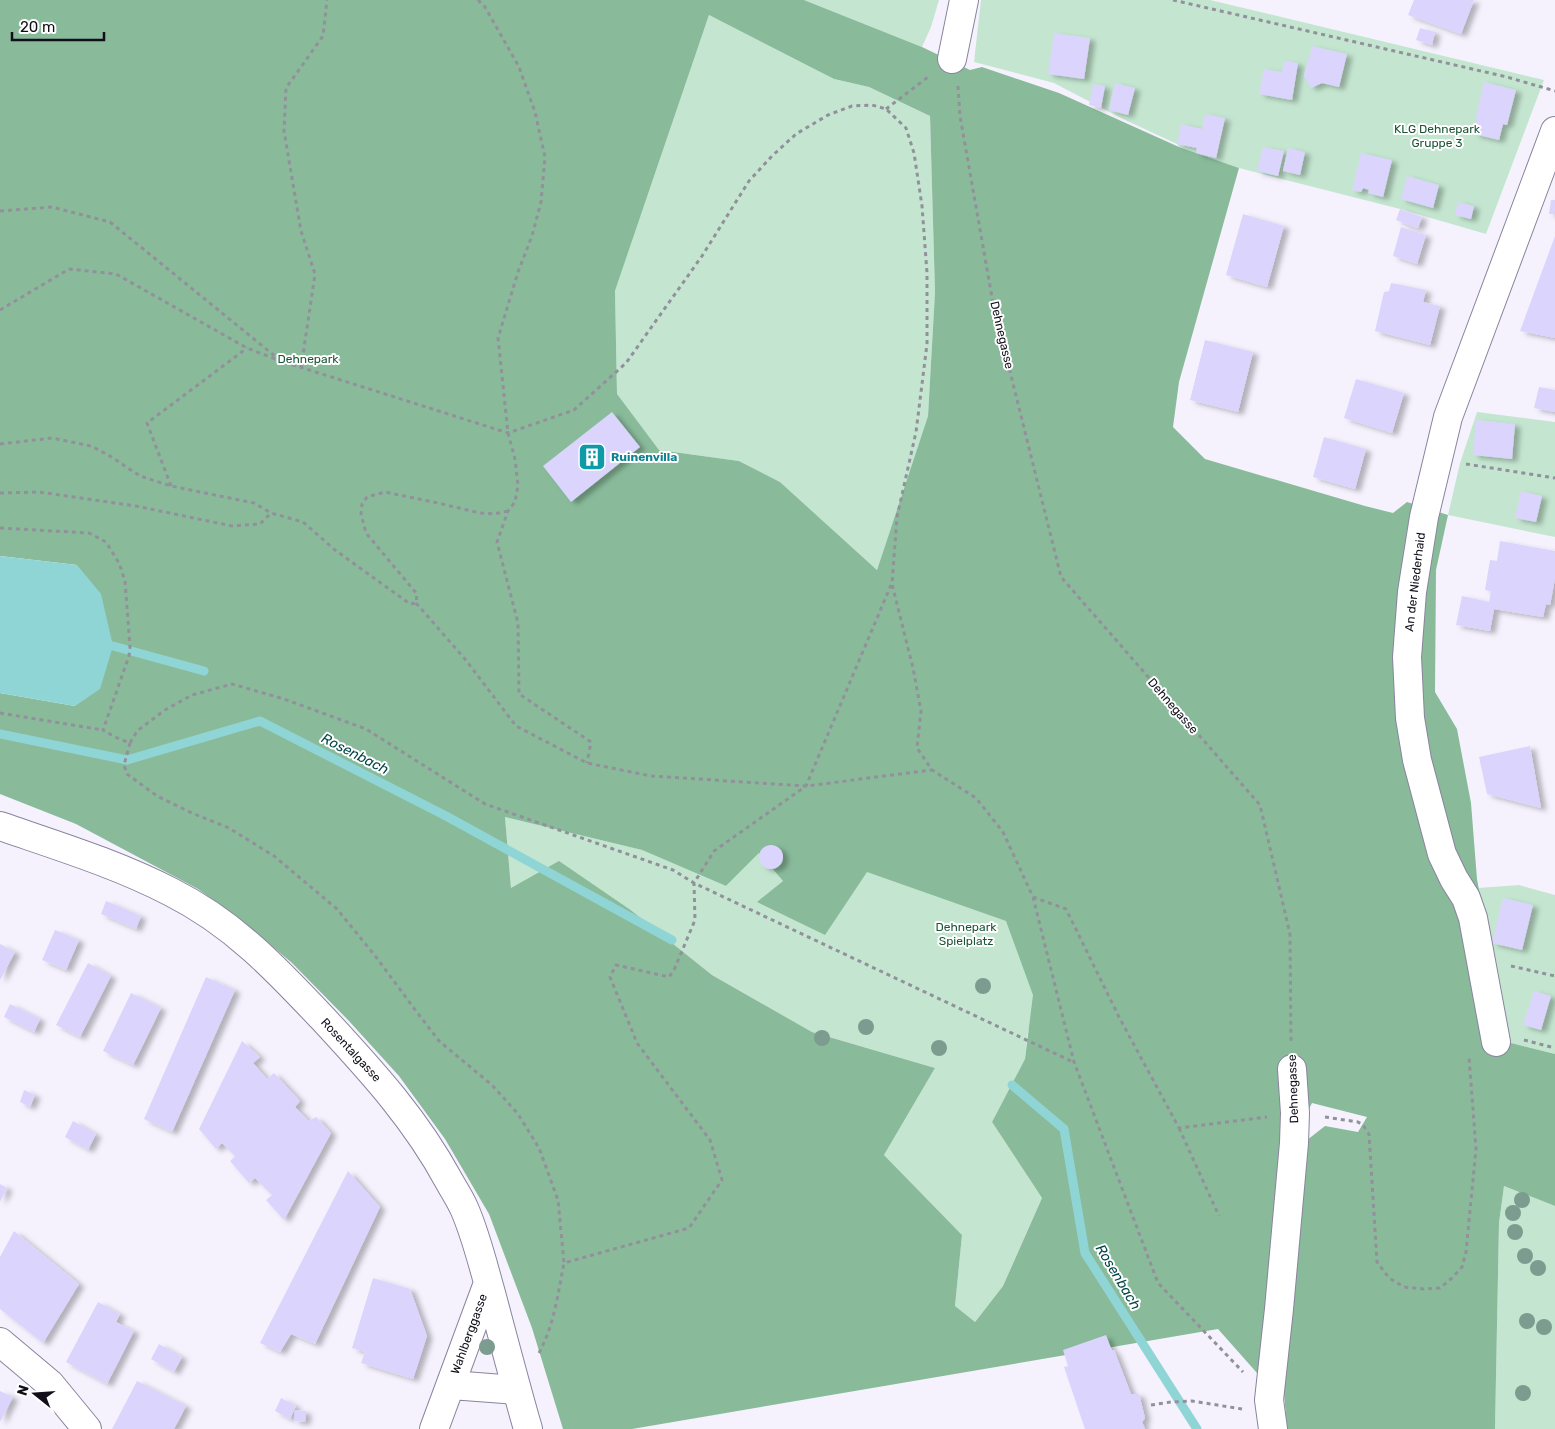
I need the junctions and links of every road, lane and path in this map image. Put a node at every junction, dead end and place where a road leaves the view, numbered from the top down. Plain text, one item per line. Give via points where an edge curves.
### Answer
1 (327, 0) edge
2 (478, 0) edge
3 (964, 0) edge
4 (1173, 0) edge
5 (952, 58) junction
6 (1555, 91) edge
7 (886, 108) junction
8 (1555, 131) edge
9 (0, 211) edge
10 (0, 310) edge
11 (247, 348) junction
12 (281, 361) junction
13 (301, 368) junction
14 (508, 433) junction
15 (0, 444) edge
16 (1438, 459) junction
17 (1555, 478) edge
18 (171, 486) junction
19 (0, 493) edge
20 (508, 511) junction
21 (271, 513) junction
22 (0, 528) edge
23 (892, 584) junction
24 (416, 603) junction
25 (0, 713) edge
26 (103, 730) junction
27 (130, 744) junction
28 (587, 762) junction
29 (932, 770) junction
30 (806, 786) junction
31 (0, 826) edge
32 (694, 883) junction
33 (1032, 897) junction
34 (1481, 959) junction
35 (1555, 976) edge
36 (1496, 1042) dead end
37 (1468, 1054) dead end
38 (1074, 1062) junction
39 (1292, 1069) joint
40 (1295, 1113) junction
41 (1179, 1128) junction
42 (1219, 1216) dead end
43 (564, 1263) junction
44 (488, 1283) junction
45 (0, 1342) edge
46 (516, 1384) junction
47 (451, 1385) junction
48 (1151, 1405) dead end
49 (1271, 1415) edge
50 (87, 1429) edge
51 (434, 1429) edge
52 (528, 1429) edge

1 - 13 path via 323,36 286,88 284,131 301,231 315,274
2 - 14 path via 519,67 535,112 545,157 532,236 498,338
3 - 5 street
4 - 6 path
5 - 7 path
5 - 39 path, Dehnegasse via 993,303 1061,577 1260,805 1290,934
7 - 14 path via 852,106 828,115 796,134 749,182 702,256 626,363 574,410
7 - 23 path via 906,128 914,153 927,273 927,344 916,432 897,517
8 - 16 street, An der Niederhaid via 1448,417
9 - 12 path via 52,207 110,222
10 - 11 path via 69,269 116,274
11 - 12 path
11 - 18 path via 147,423
12 - 13 path
13 - 14 path
14 - 20 path via 518,485
15 - 18 path via 52,438 91,446 140,476
16 - 17 path
16 - 34 street, An der Niederhaid via 1424,517 1412,592 1407,658 1410,718 1417,760 1442,854 1466,898
18 - 21 path via 254,504
19 - 21 path via 39,492 136,506 232,526 260,524
20 - 24 path via 480,513 385,492 367,497 361,514 366,533 417,594
20 - 28 path via 497,542 518,623 519,694 591,742
21 - 24 path via 303,522 335,550 410,604
22 - 26 path via 88,533 106,542 119,563 125,581 130,646
23 - 29 path via 920,711 917,748
23 - 30 path
24 - 28 path via 465,659 516,726
25 - 26 path
26 - 27 path
27 - 32 path via 137,731 192,694 232,684 366,729 485,804 673,870
27 - 43 path via 124,765 127,774 157,796 229,828 274,856 337,909 439,1041 492,1085 518,1114 539,1148 558,1200
28 - 30 path via 651,776
29 - 30 path
29 - 33 path via 976,798 1003,832
30 - 32 path via 714,851
31 - 44 street, Rosentalgasse via 108,863 171,892 232,930 264,959 358,1056 419,1132 464,1208
32 - 38 path
32 - 43 path via 695,920 669,977 616,965 610,977 637,1043 710,1140 722,1180 690,1228
33 - 38 path
33 - 41 path via 1066,909
34 - 35 path
34 - 36 street, An der Niederhaid
37 - 40 path via 1476,1149 1466,1252 1462,1267 1440,1288 1404,1287 1389,1278 1378,1262 1369,1134 1363,1124
38 - 49 path via 1158,1283
39 - 40 street, Dehnegasse
40 - 41 path
40 - 49 street, Dehnegasse
41 - 42 path
43 - 46 path via 554,1318 546,1340
44 - 46 street, Rosentalgasse
44 - 47 street, Wahlberggasse
45 - 50 street via 50,1384
46 - 47 street, Wahlberggasse
46 - 52 street, Rosentalgasse
47 - 51 street, Wahlberggasse
48 - 49 path via 1192,1401

